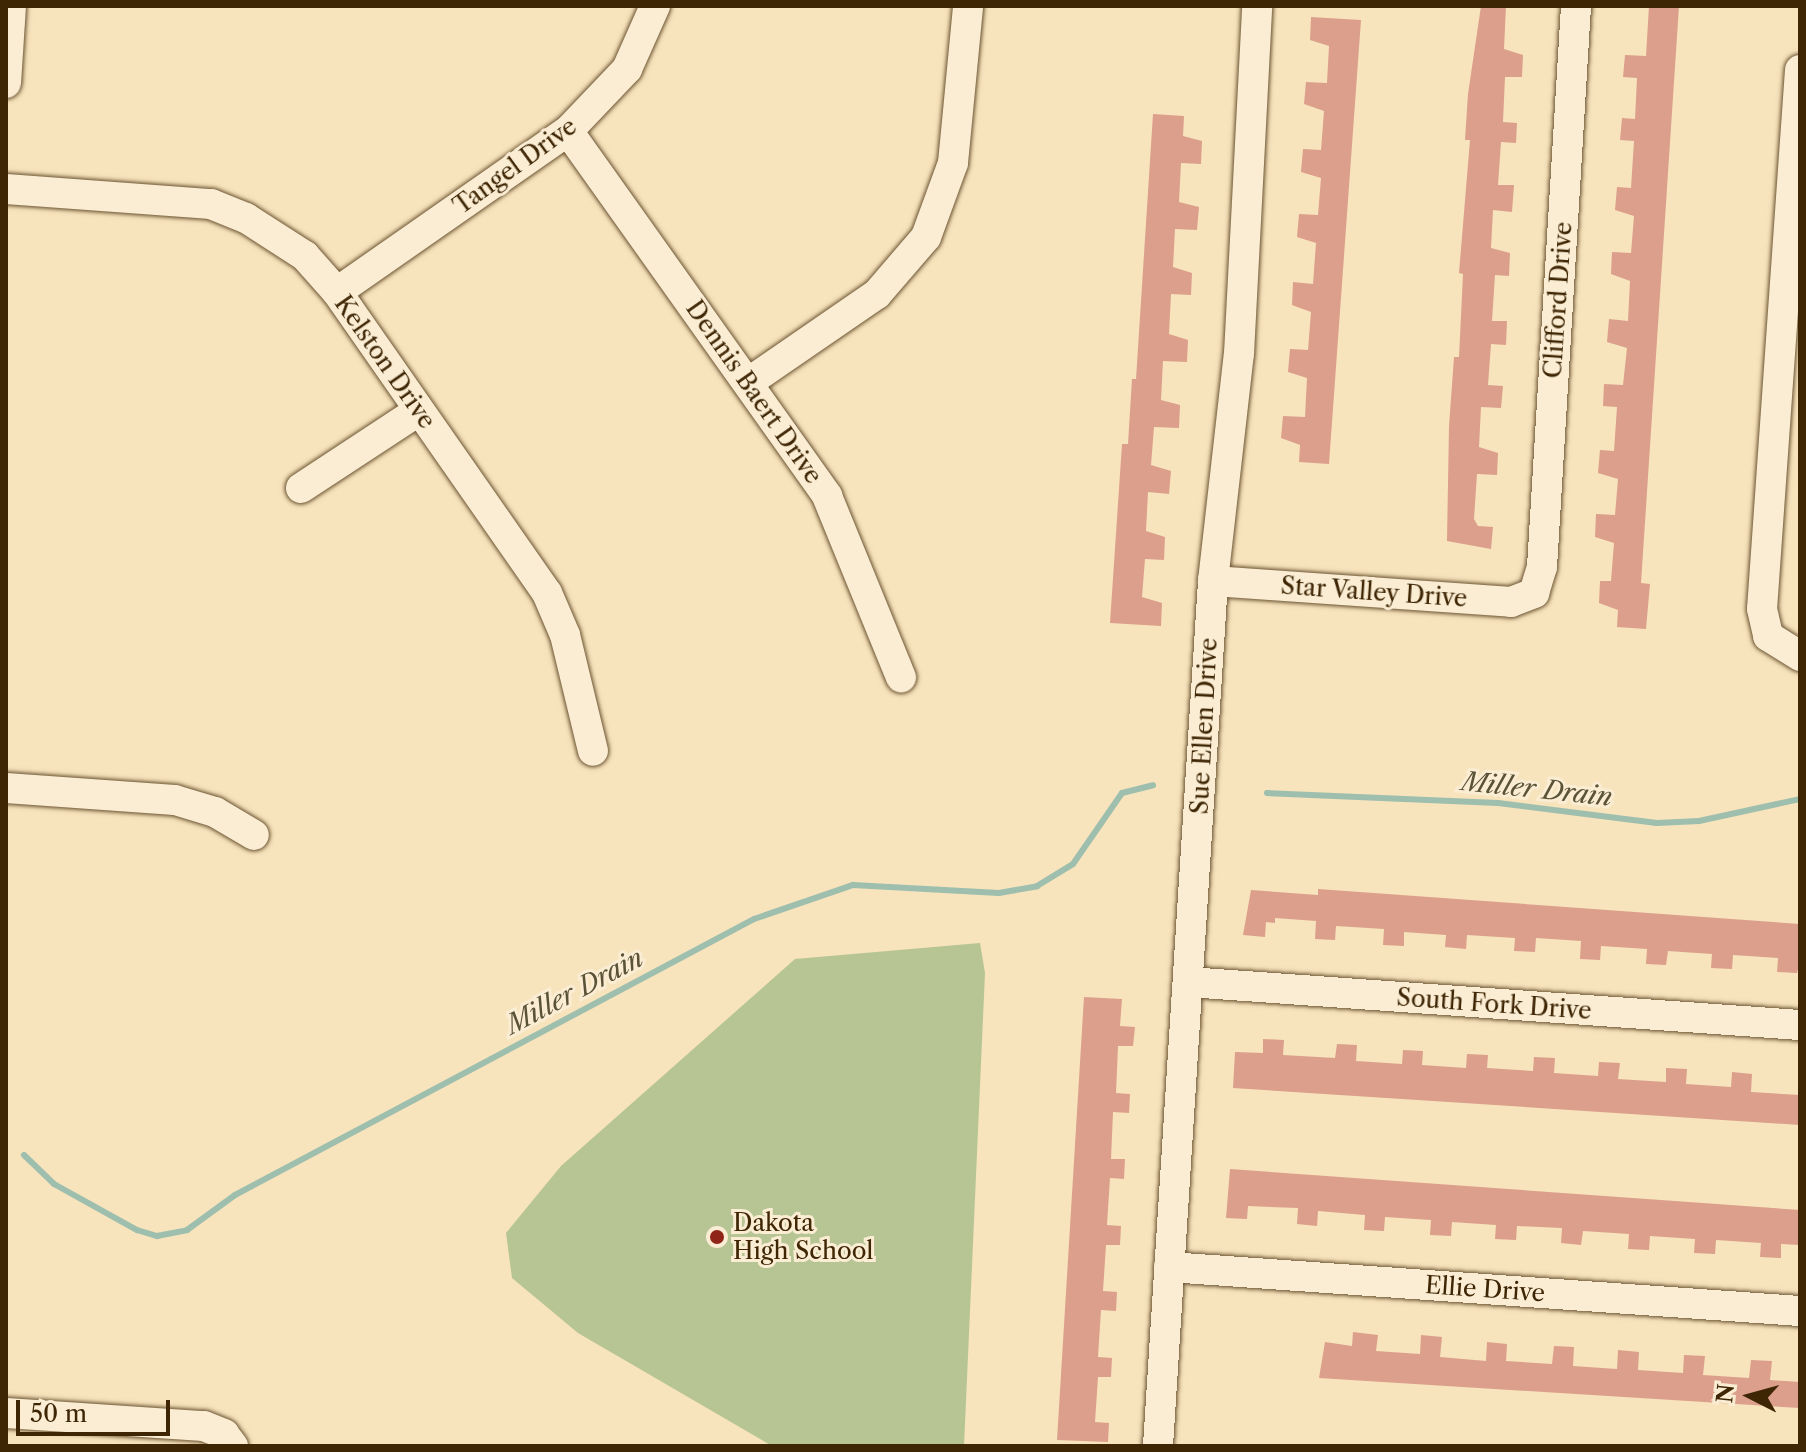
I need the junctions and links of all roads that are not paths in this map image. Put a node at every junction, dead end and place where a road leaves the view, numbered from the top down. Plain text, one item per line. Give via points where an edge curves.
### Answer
1 (11, 6) edge
2 (655, 6) edge
3 (968, 6) edge
4 (1257, 6) edge
5 (1576, 6) edge
6 (1800, 70) edge
7 (6, 83) edge
8 (568, 131) junction
9 (6, 189) edge
10 (337, 292) junction
11 (749, 382) junction
12 (418, 411) junction
13 (1786, 470) edge
14 (301, 488) dead end
15 (1213, 581) junction
16 (1534, 593) joint
17 (1800, 656) edge
18 (901, 677) dead end
19 (593, 751) dead end
20 (6, 788) edge
21 (254, 835) dead end
22 (1188, 982) junction
23 (1800, 1025) edge
24 (1169, 1267) junction
25 (1800, 1311) edge
26 (6, 1413) edge
27 (229, 1440) edge
28 (1158, 1446) edge

1 - 7 street
2 - 8 street, Tangel Drive via 627,69
3 - 11 street via 953,163 926,237 877,294
4 - 15 street, Sue Ellen Drive via 1239,354
5 - 16 street, Clifford Drive via 1542,567
6 - 13 street
8 - 10 street, Tangel Drive
8 - 11 street, Dennis Baert Drive
9 - 10 street, Kelston Drive via 211,204 277,236 305,256
10 - 12 street, Kelston Drive
11 - 18 street, Dennis Baert Drive via 827,496
12 - 14 street
12 - 19 street, Kelston Drive via 547,593 565,635
13 - 17 street via 1762,609 1768,636
15 - 16 street, Star Valley Drive via 1511,602
15 - 22 street, Sue Ellen Drive
20 - 21 street via 175,800 215,812
22 - 23 street, South Fork Drive
22 - 24 street, Sue Ellen Drive
24 - 25 street, Ellie Drive
24 - 28 street, Sue Ellen Drive
26 - 27 street via 204,1426

